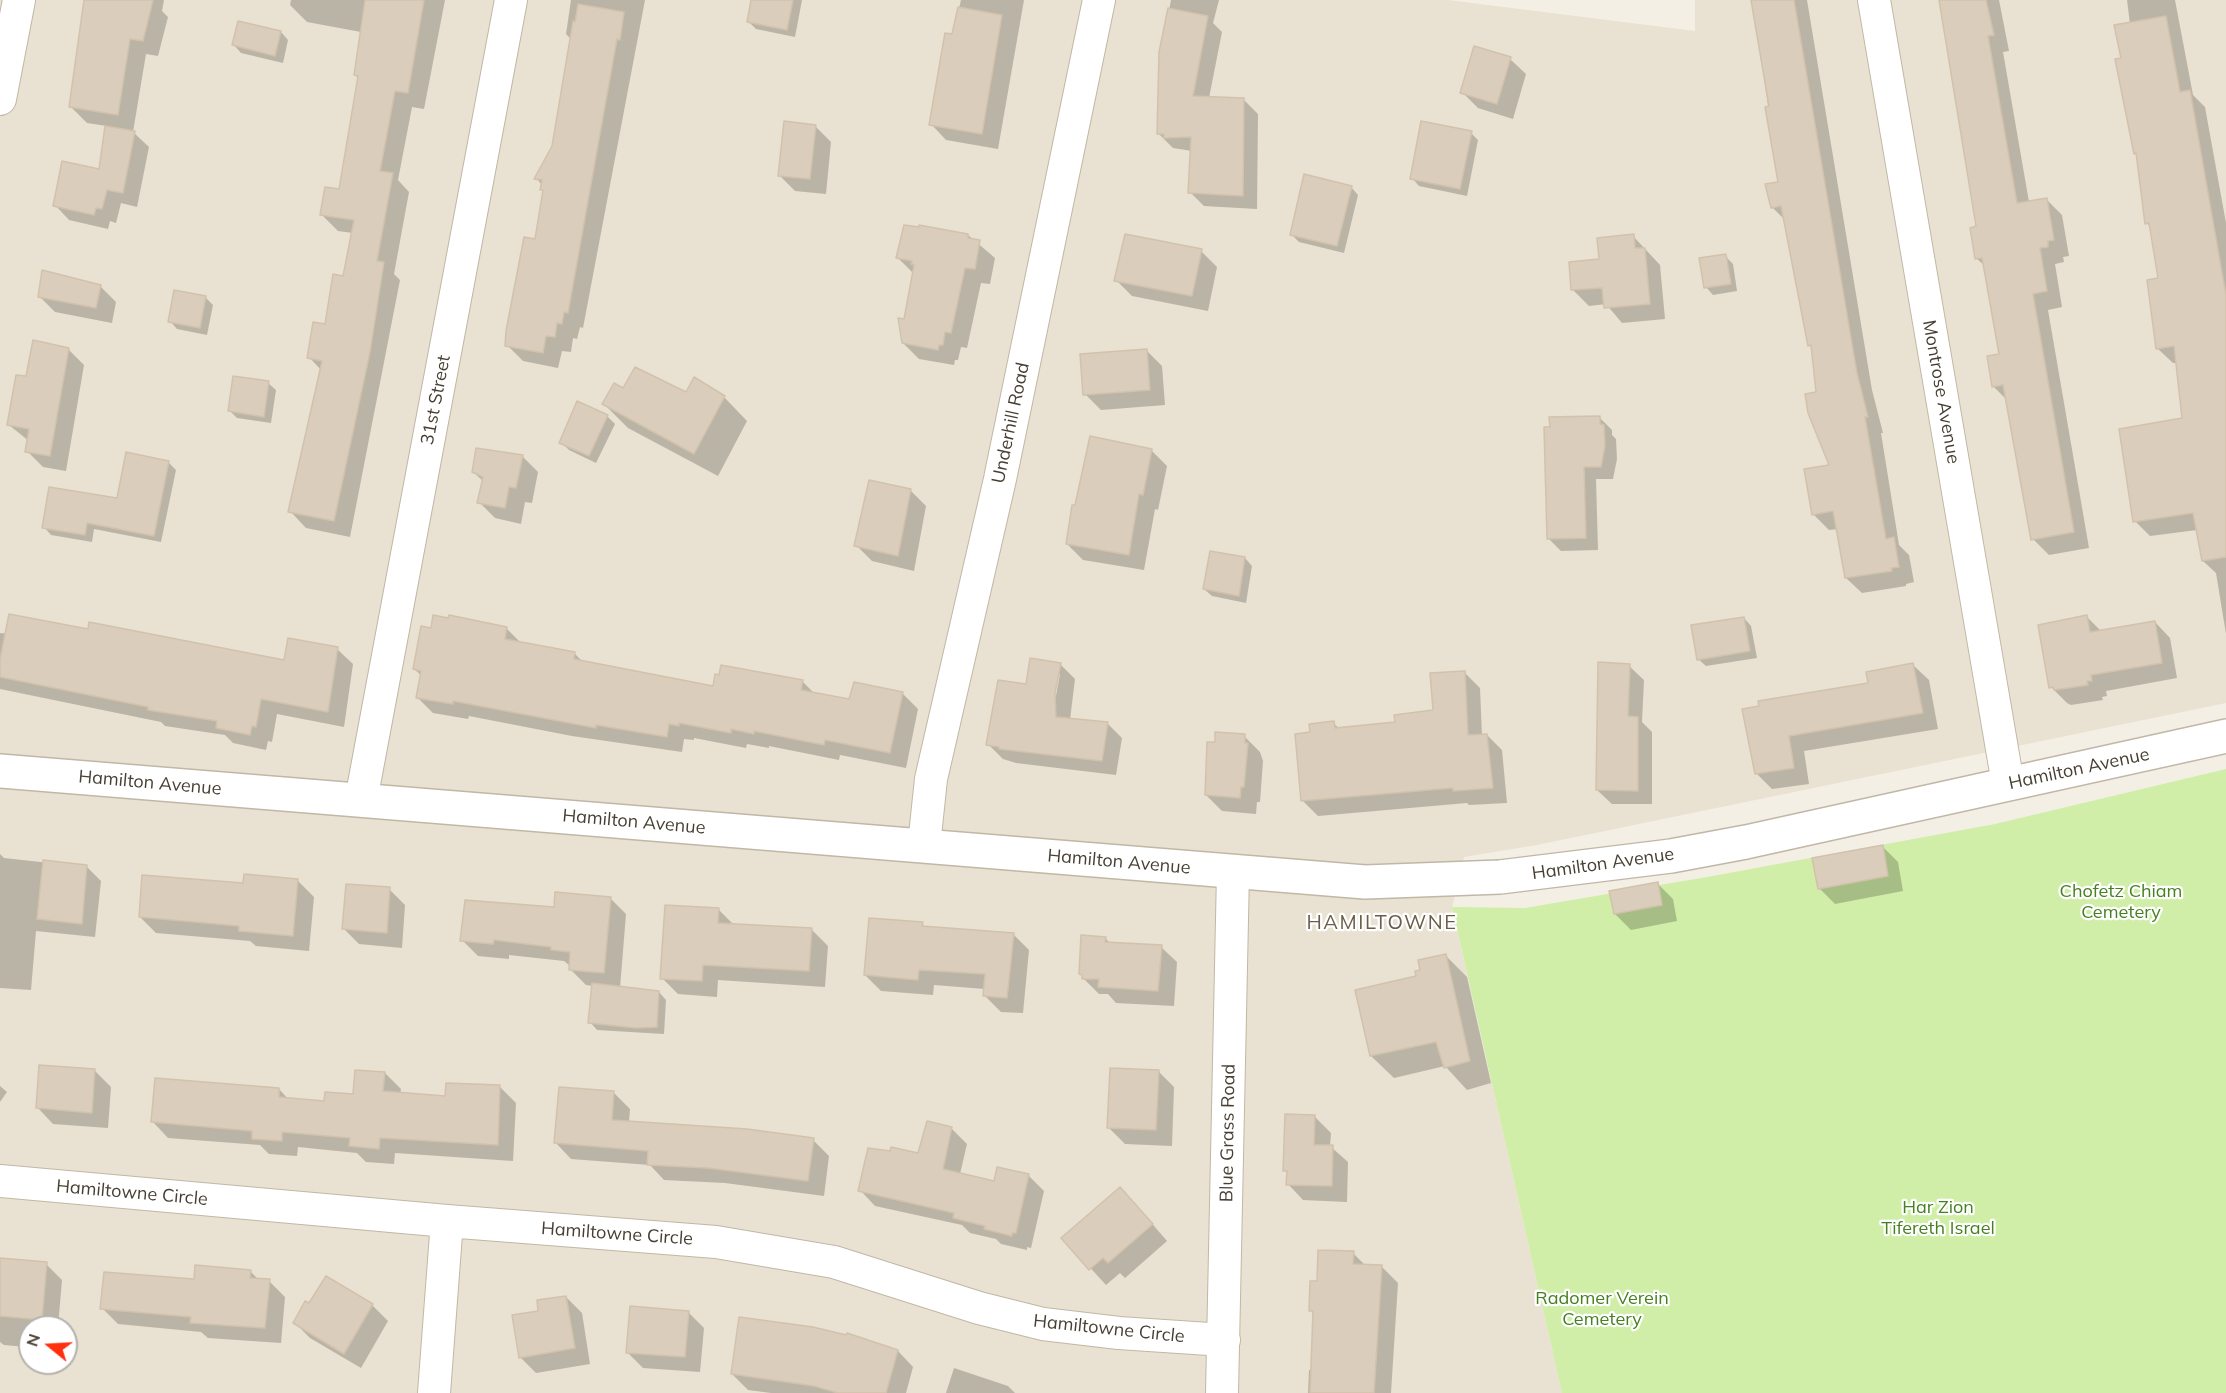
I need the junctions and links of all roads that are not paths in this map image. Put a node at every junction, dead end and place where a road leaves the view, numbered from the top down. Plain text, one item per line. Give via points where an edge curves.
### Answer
1 (19, 0) edge
2 (511, 0) edge
3 (1099, 0) edge
4 (1874, 0) edge
5 (0, 99) edge
6 (2226, 736) edge
7 (0, 771) edge
8 (2008, 784) junction
9 (361, 800) junction
10 (924, 845) junction
11 (1233, 872) junction
12 (0, 1181) edge
13 (447, 1221) junction
14 (1224, 1340) junction
15 (434, 1393) edge
16 (1222, 1393) edge

1 - 5 street
2 - 9 street, 31st Street
3 - 10 street, Underhill Road via 1000,479 931,779
4 - 8 street, Montrose Avenue
6 - 8 street, Hamilton Avenue
7 - 9 street, Hamilton Avenue
8 - 11 street, Hamilton Avenue via 1692,852 1500,877 1365,882
9 - 10 street, Hamilton Avenue
10 - 11 street, Hamilton Avenue
11 - 14 street, Blue Grass Road
12 - 13 street, Hamiltowne Circle
13 - 14 street, Hamiltowne Circle via 716,1242 834,1262 1043,1324
13 - 15 street
14 - 16 street, Blue Grass Road

